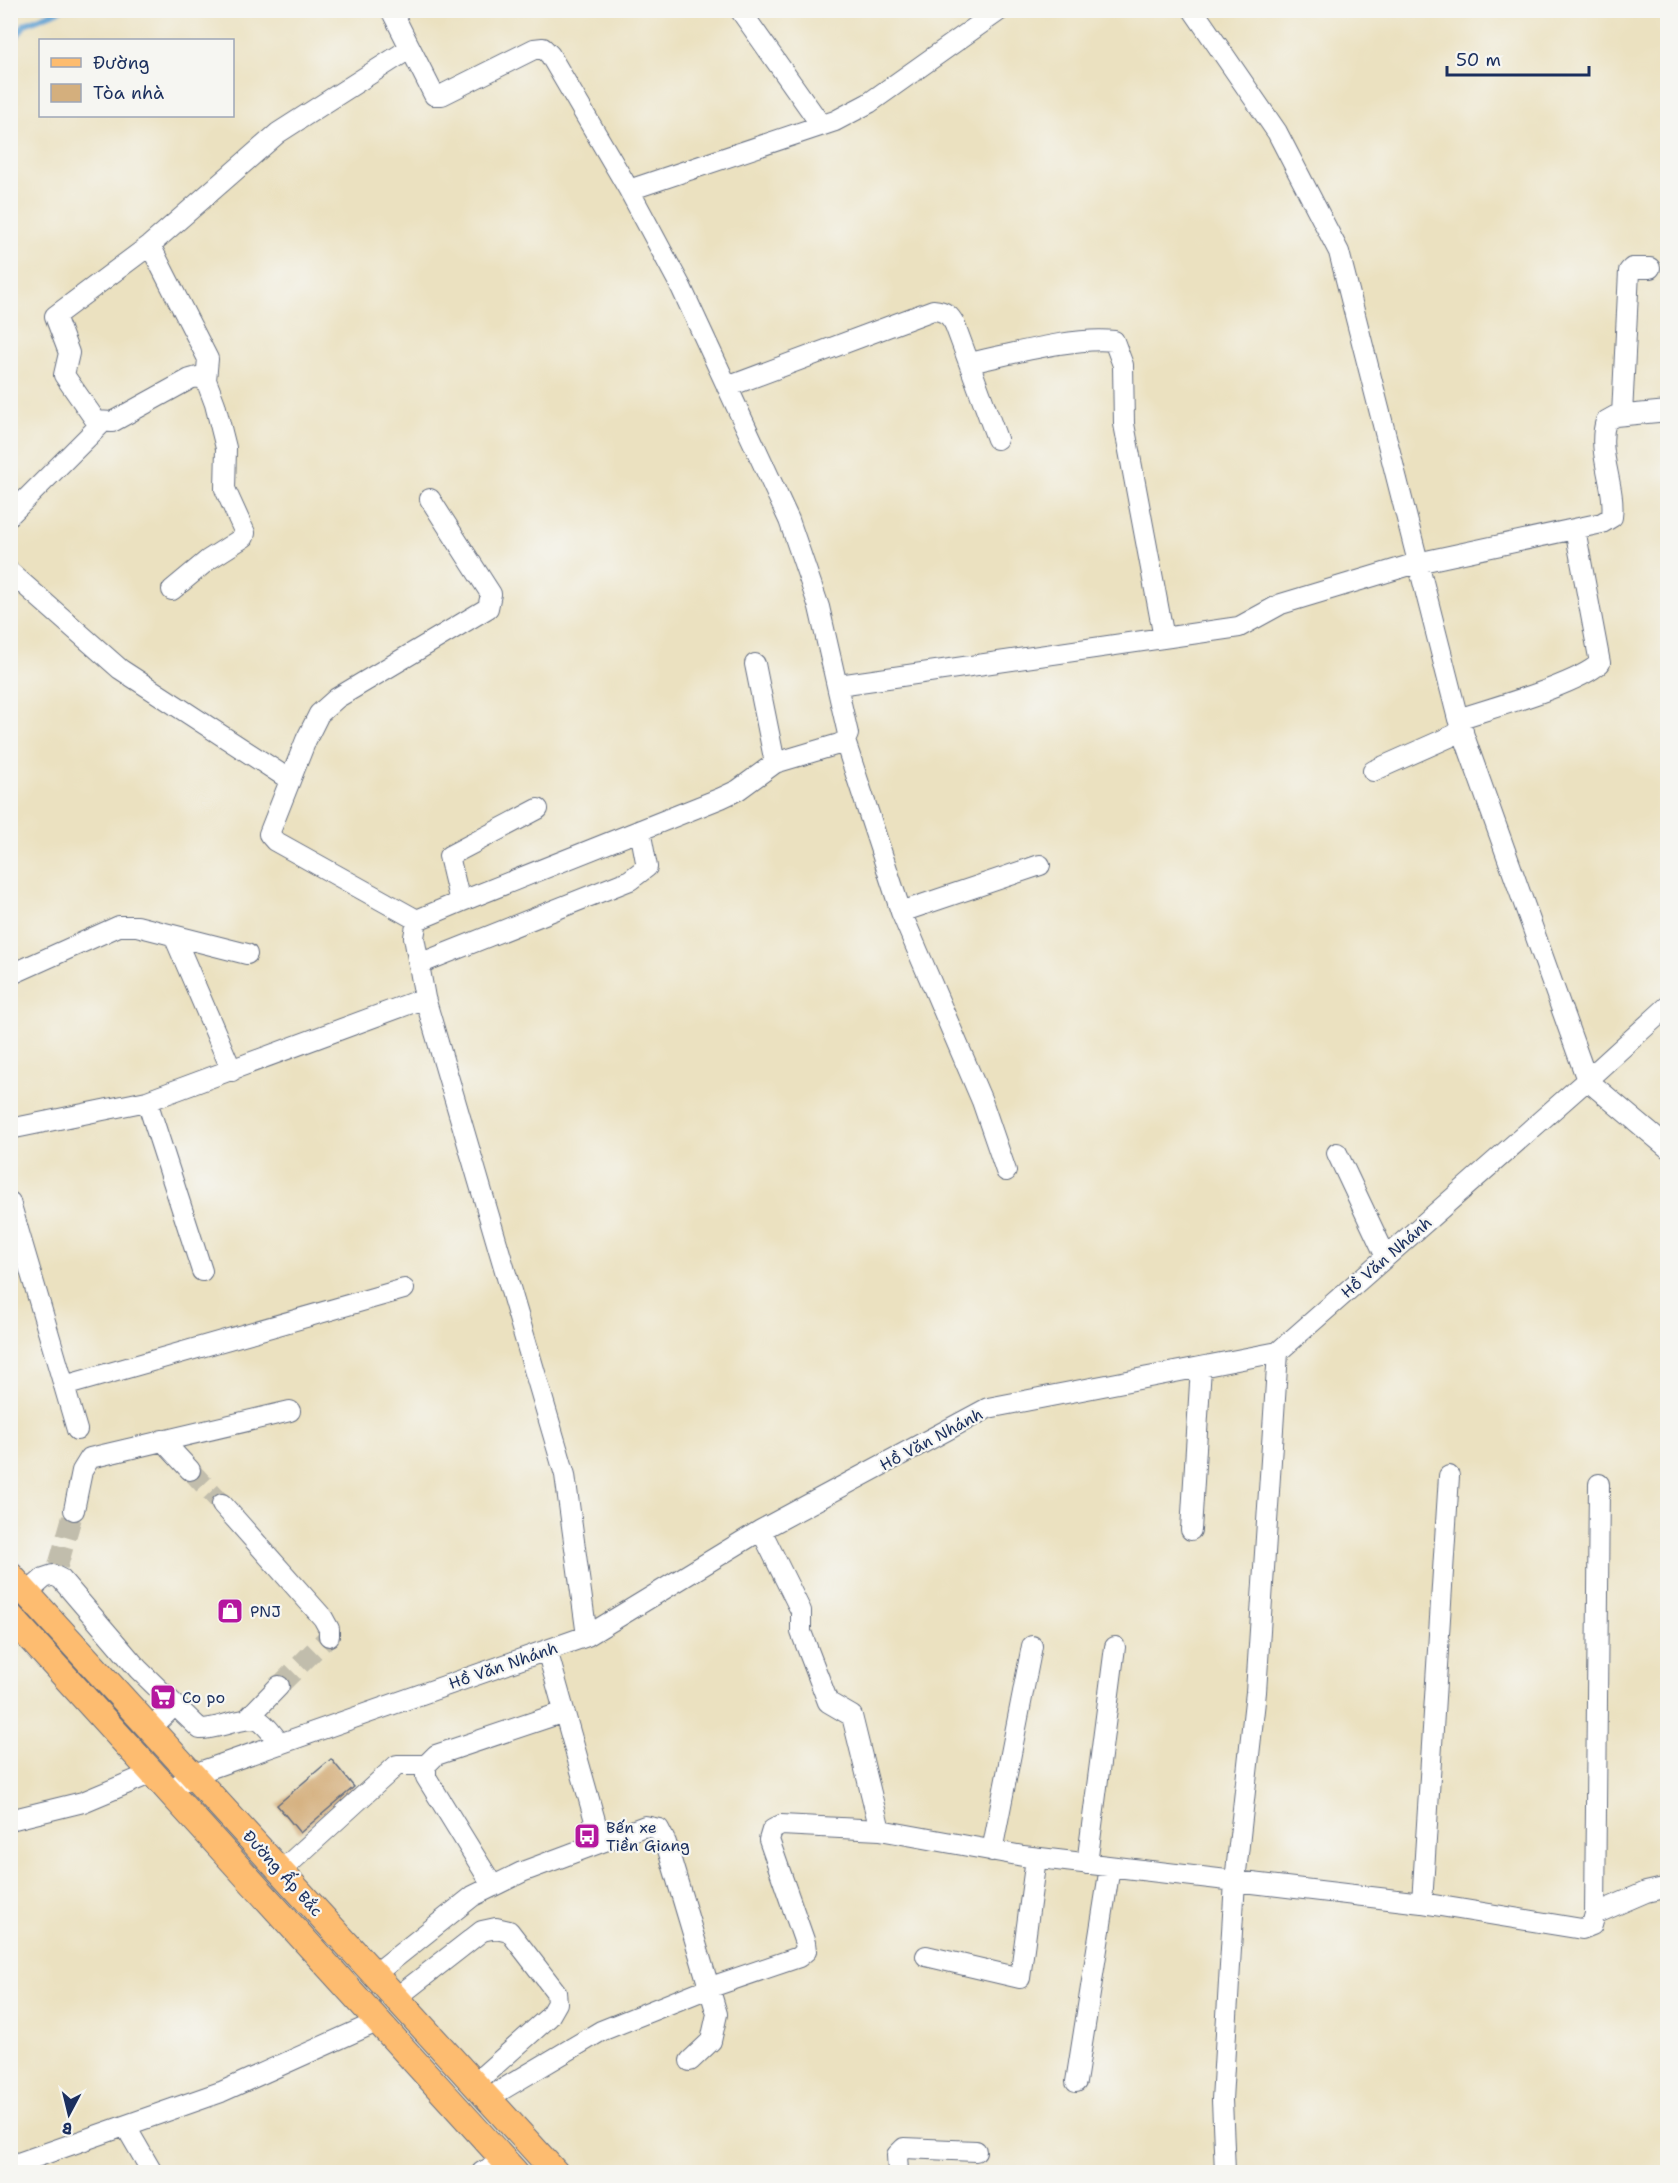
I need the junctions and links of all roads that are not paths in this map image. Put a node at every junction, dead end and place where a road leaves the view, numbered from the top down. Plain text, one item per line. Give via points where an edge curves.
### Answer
1 (391, 10) edge
2 (740, 10) edge
3 (1000, 10) edge
4 (1192, 10) edge
5 (409, 49) junction
6 (821, 125) junction
7 (629, 190) junction
8 (150, 245) junction
9 (1650, 268) dead end
10 (969, 363) junction
11 (206, 380) junction
12 (727, 387) junction
13 (1668, 411) edge
14 (1622, 415) junction
15 (102, 423) junction
16 (997, 440) dead end
17 (430, 499) dead end
18 (10, 515) edge
19 (1575, 529) junction
20 (1417, 563) junction
21 (10, 572) edge
22 (172, 590) dead end
23 (1164, 638) junction
24 (755, 664) dead end
25 (839, 685) junction
26 (1460, 725) junction
27 (845, 741) junction
28 (775, 763) junction
29 (1373, 771) dead end
30 (290, 780) junction
31 (538, 809) dead end
32 (640, 830) junction
33 (1040, 865) dead end
34 (460, 902) junction
35 (901, 912) junction
36 (417, 920) junction
37 (174, 936) junction
38 (247, 954) dead end
39 (419, 964) junction
40 (10, 975) edge
41 (425, 998) junction
42 (1668, 1006) edge
43 (232, 1071) junction
44 (1587, 1080) junction
45 (147, 1101) junction
46 (10, 1129) edge
47 (1668, 1148) edge
48 (1337, 1153) dead end
49 (1006, 1171) dead end
50 (10, 1202) edge
51 (1386, 1257) junction
52 (202, 1271) dead end
53 (404, 1289) dead end
54 (1278, 1352) junction
55 (1202, 1367) junction
56 (64, 1386) junction
57 (290, 1411) dead end
58 (77, 1430) dead end
59 (162, 1440) junction
60 (190, 1470) tunnel mouth
61 (1449, 1476) dead end
62 (1599, 1484) dead end
63 (222, 1504) tunnel mouth
64 (74, 1510) tunnel mouth
65 (762, 1530) junction
66 (1191, 1530) dead end
67 (19, 1584) edge
68 (10, 1616) edge
69 (329, 1636) dead end
70 (587, 1636) junction
71 (1032, 1646) dead end
72 (1115, 1647) dead end
73 (547, 1650) junction
74 (279, 1686) tunnel mouth
75 (175, 1706) junction
76 (564, 1712) junction
77 (248, 1718) junction
78 (151, 1728) junction
79 (280, 1744) junction
80 (426, 1765) junction
81 (194, 1774) junction
82 (160, 1783) junction
83 (10, 1820) edge
84 (880, 1830) junction
85 (601, 1842) junction
86 (992, 1851) junction
87 (1036, 1858) junction
88 (1087, 1864) junction
89 (1110, 1867) junction
90 (281, 1871) junction
91 (1235, 1881) junction
92 (494, 1886) junction
93 (1668, 1887) edge
94 (1422, 1903) junction
95 (1594, 1914) junction
96 (341, 1937) junction
97 (316, 1954) junction
98 (926, 1956) dead end
99 (375, 1974) junction
100 (711, 1988) junction
101 (396, 1998) junction
102 (379, 2021) junction
103 (690, 2061) dead end
104 (1076, 2082) dead end
105 (481, 2090) junction
106 (126, 2127) junction
107 (976, 2151) dead end
108 (10, 2166) edge
109 (510, 2167) edge
110 (152, 2172) edge
111 (482, 2172) edge
112 (555, 2172) edge
113 (898, 2172) edge
114 (1225, 2172) edge

1 - 5 street
2 - 6 street
3 - 6 street via 869,103
4 - 20 street via 1277,132 1339,252
5 - 7 street via 430,90 434,95 442,95 543,48
5 - 8 street via 278,134
6 - 7 street
7 - 12 street via 681,287
8 - 11 street via 208,359
8 - 15 street via 54,316 69,353 64,375 96,421
9 - 14 street via 1632,268 1629,272
10 - 12 street via 950,316 933,310
10 - 16 street
10 - 23 street via 1030,350 1114,341 1125,380 1125,435
11 - 15 street via 190,379 112,422
11 - 22 street via 226,448 225,489 245,533
12 - 25 street via 789,520 819,607
13 - 14 street
14 - 19 street via 1606,421 1601,435 1612,517
15 - 18 street
17 - 30 street via 491,594 488,608 337,698 319,714
19 - 20 street
19 - 26 street via 1600,663
20 - 23 street via 1281,604 1239,627
20 - 26 street
21 - 30 street via 120,669
23 - 25 street
24 - 28 street
25 - 27 street via 848,734
26 - 29 street
26 - 44 street
27 - 28 street
27 - 35 street
28 - 32 street via 730,794
30 - 36 street via 270,828 274,841
31 - 34 street via 448,856
32 - 34 street
32 - 39 street via 647,867 630,880
33 - 35 street
34 - 36 street
35 - 49 street via 982,1101
36 - 39 street via 414,937
37 - 38 street
37 - 40 street via 137,926 119,926
37 - 43 street
39 - 41 street
41 - 43 street
41 - 70 street via 565,1475
42 - 44 street, Hồ Văn Nhánh
43 - 45 street
44 - 47 street
44 - 51 street, Hồ Văn Nhánh
45 - 46 street
45 - 52 street
48 - 51 street
50 - 56 street
51 - 54 street, Hồ Văn Nhánh
53 - 56 street
54 - 55 street, Hồ Văn Nhánh
54 - 91 street via 1256,1692
55 - 65 street, Hồ Văn Nhánh via 988,1408
55 - 66 street
56 - 58 street
57 - 59 street
59 - 60 street
59 - 64 street via 90,1458 82,1471
61 - 94 street
62 - 95 street
63 - 69 street via 323,1618
65 - 70 street, Hồ Văn Nhánh
65 - 84 street via 801,1611 801,1632 828,1702 852,1716
67 - 75 street via 55,1571 138,1669
67 - 78 main road, Đường Ấp Bắc
68 - 82 main road, Đường Ấp Bắc
70 - 73 street, Hồ Văn Nhánh
71 - 86 street
72 - 88 street
73 - 76 street
73 - 79 street, Hồ Văn Nhánh
74 - 77 street
75 - 77 street via 200,1729 211,1730
75 - 78 street
76 - 80 street via 436,1755
76 - 85 street
77 - 79 street via 261,1721
78 - 81 main road, Đường Ấp Bắc
79 - 81 street, Hồ Văn Nhánh
80 - 90 street via 397,1765
80 - 92 street via 426,1777
81 - 82 street, Hồ Văn Nhánh
81 - 90 main road, Đường Ấp Bắc
82 - 83 street, Hồ Văn Nhánh
82 - 97 main road, Đường Ấp Bắc
84 - 86 street
84 - 100 street via 781,1826 772,1830 770,1840 806,1951 799,1958
85 - 92 street
85 - 100 street via 645,1826 659,1829
86 - 87 street
87 - 88 street
87 - 98 street via 1020,1978
88 - 89 street
89 - 91 street
89 - 104 street
90 - 96 main road, Đường Ấp Bắc
91 - 94 street
91 - 114 street via 1222,2100
92 - 99 street via 473,1896
93 - 95 street
94 - 95 street via 1582,1929 1592,1925
96 - 97 main road
96 - 99 main road, Đường Ấp Bắc
97 - 102 main road, Đường Ấp Bắc
99 - 101 main road, Đường Ấp Bắc
100 - 103 street via 716,2027 711,2041
100 - 105 street via 601,2031
101 - 105 main road, Đường Ấp Bắc
101 - 105 street via 482,1931 509,1931 556,1992 557,2003 549,2017
102 - 106 street via 221,2092
102 - 109 main road, Đường Ấp Bắc
105 - 112 main road, Đường Ấp Bắc
106 - 108 street
106 - 110 street
107 - 113 street via 904,2148 897,2155
109 - 111 street

